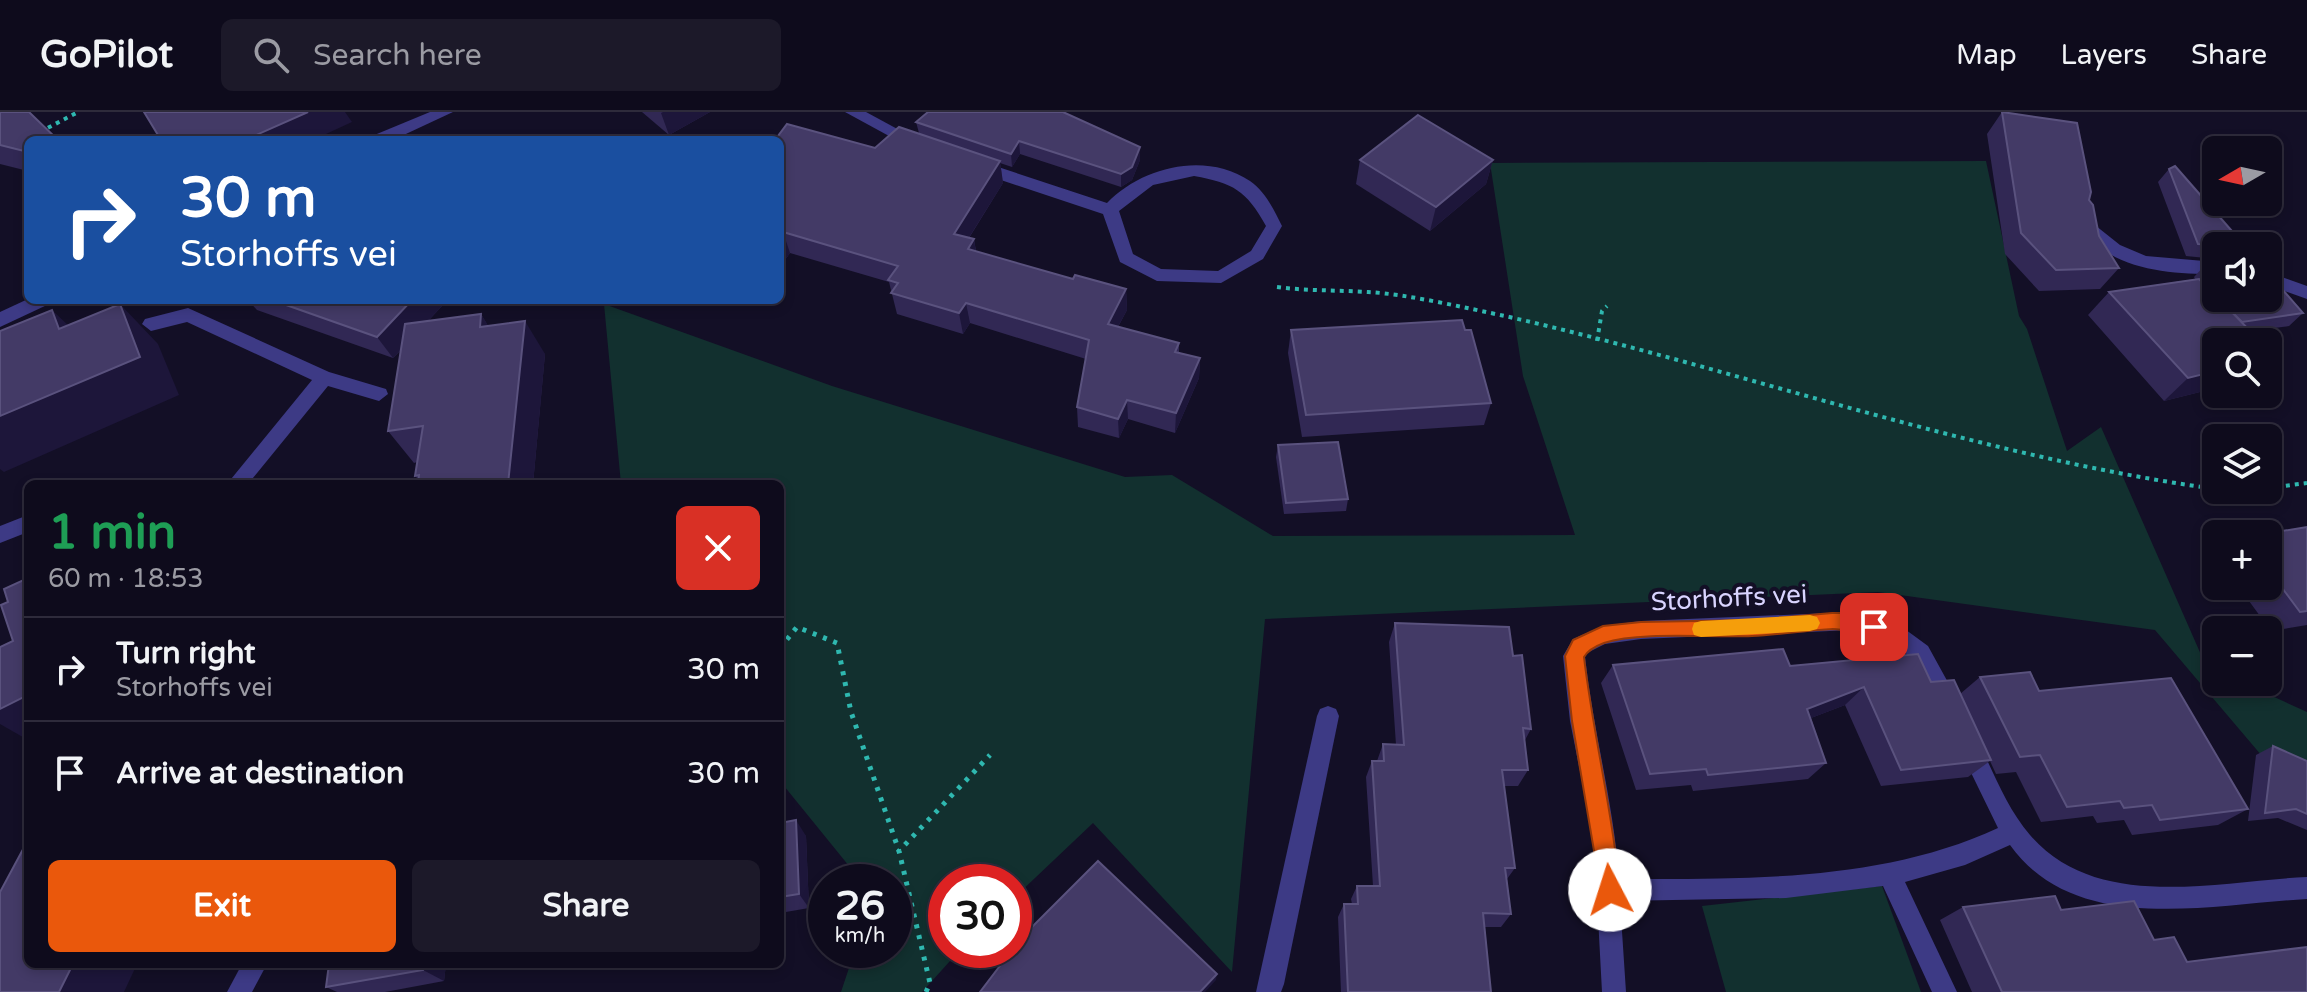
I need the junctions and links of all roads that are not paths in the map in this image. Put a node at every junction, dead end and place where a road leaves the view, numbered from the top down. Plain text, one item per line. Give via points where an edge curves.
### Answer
1 (445, 112) edge
2 (853, 112) edge
3 (388, 136) edge
4 (937, 151) edge
5 (965, 162) edge
6 (1110, 210) junction
7 (2082, 219) edge
8 (2202, 267) edge
9 (2282, 283) edge
10 (2307, 293) edge
11 (33, 304) edge
12 (0, 320) edge
13 (151, 324) dead end
14 (324, 378) junction
15 (379, 394) dead end
16 (240, 480) edge
17 (24, 525) edge
18 (0, 535) edge
19 (1328, 716) dead end
20 (2014, 832) junction
21 (1889, 873) junction
22 (2307, 888) edge
23 (1610, 890) junction
24 (253, 968) edge
25 (239, 992) edge
26 (1268, 992) edge
27 (1614, 992) edge
28 (1945, 992) edge

1 - 3 street
2 - 4 street
5 - 6 street
6 - 6 street via 1151,176 1194,170 1236,177 1259,198 1274,226 1257,255 1221,277 1180,278 1157,275 1126,258
7 - 8 street via 2122,255 2159,265
9 - 10 street
11 - 12 street
13 - 14 street via 188,315
14 - 15 street
14 - 16 street
17 - 18 street
19 - 26 street
20 - 21 street via 1958,856
20 - 22 street, Storhoffs vei via 2049,867 2094,891 2184,898
20 - 23 street, Storhoffs vei via 1936,677 1921,653 1895,633 1832,621 1603,635 1580,646 1574,656
21 - 23 street via 1705,890
21 - 28 street
23 - 27 street, Storhoffs vei
24 - 25 street

